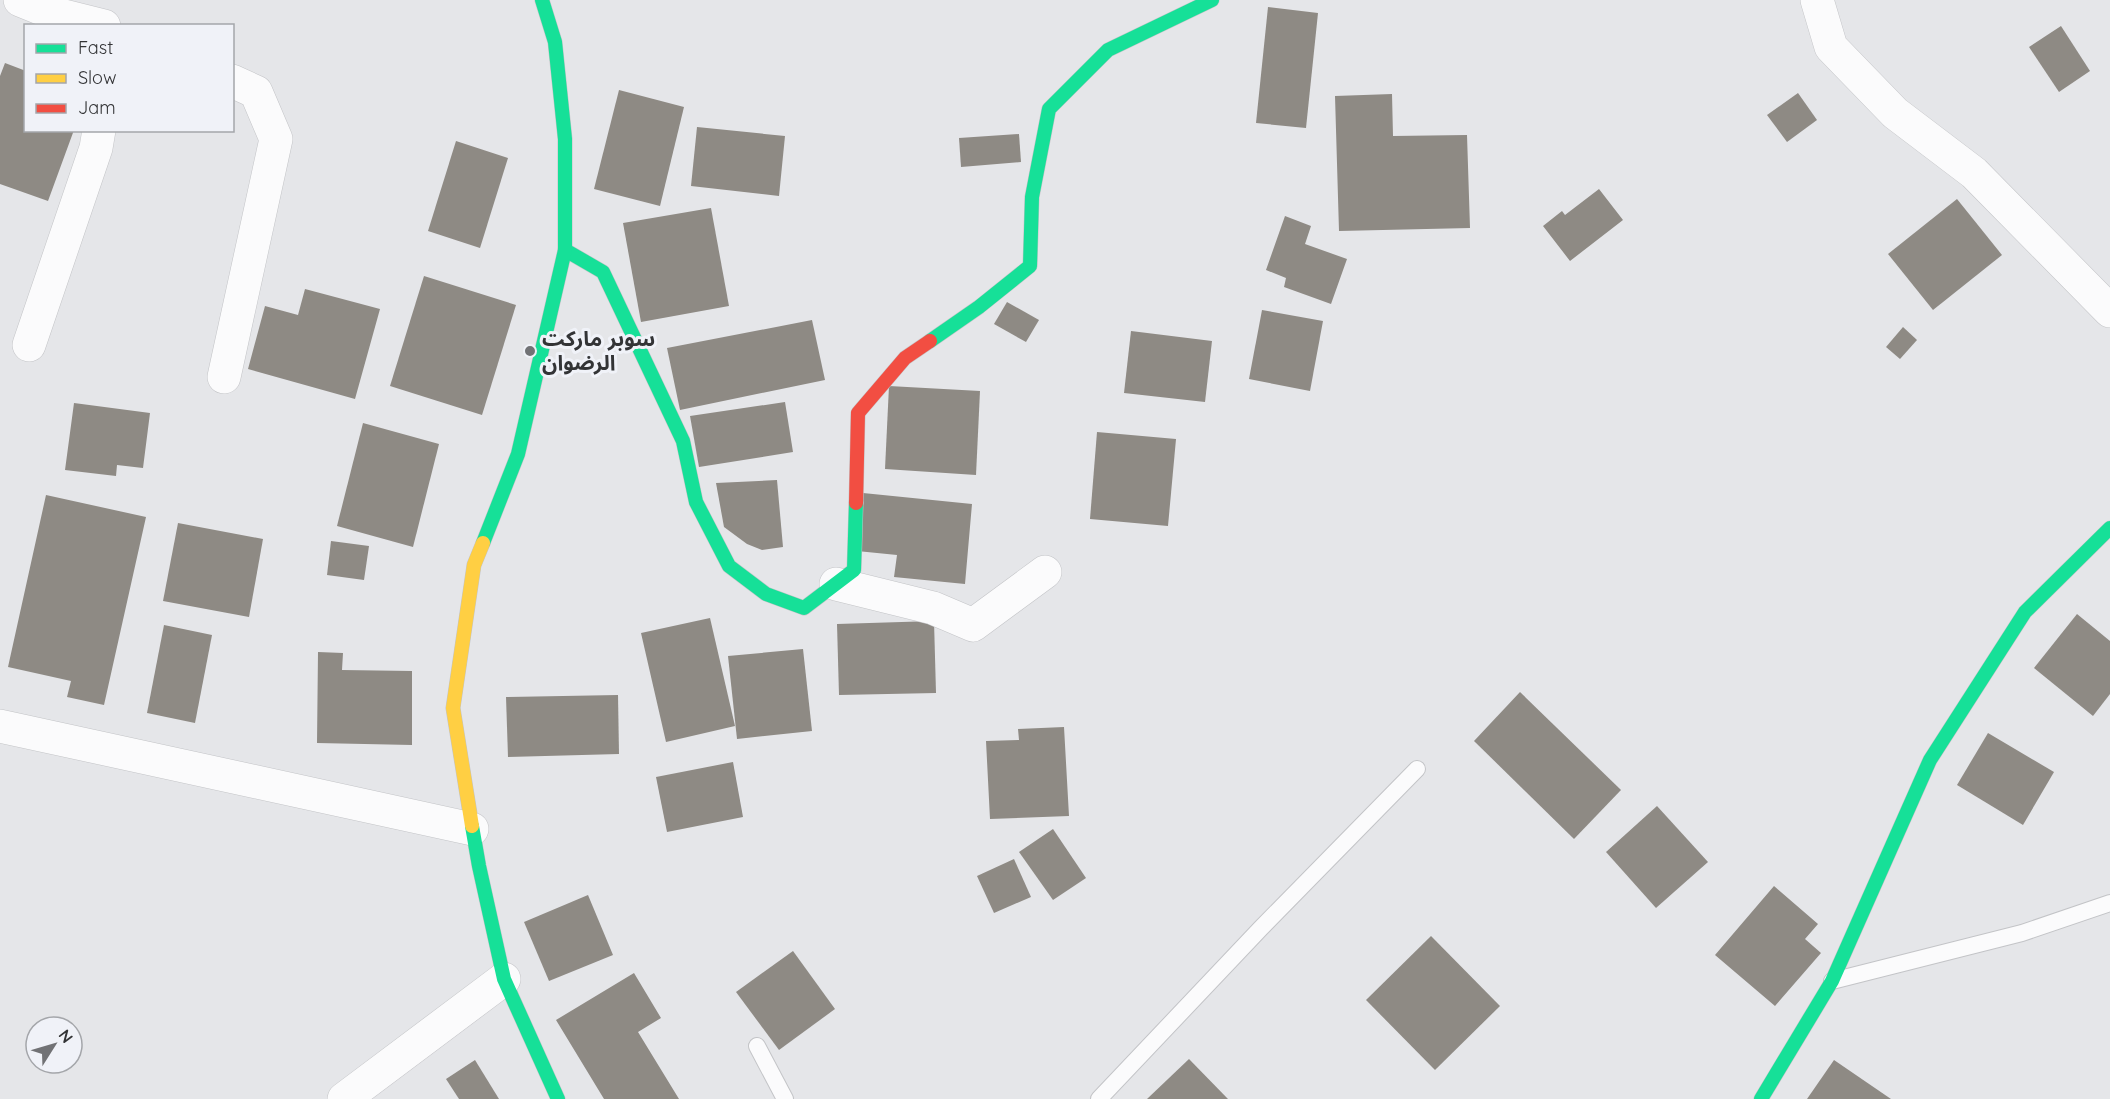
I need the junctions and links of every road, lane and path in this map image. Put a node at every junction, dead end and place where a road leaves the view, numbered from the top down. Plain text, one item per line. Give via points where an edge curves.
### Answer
1 (20, 0) edge
2 (542, 0) edge
3 (1212, 0) edge
4 (1817, 0) edge
5 (96, 24) edge
6 (234, 82) edge
7 (99, 132) edge
8 (565, 250) junction
9 (2110, 312) edge
10 (29, 345) dead end
11 (224, 377) dead end
12 (2110, 528) edge
13 (1045, 572) dead end
14 (836, 584) junction
15 (0, 726) edge
16 (1418, 769) dead end
17 (472, 829) junction
18 (2110, 903) edge
19 (504, 980) junction
20 (1832, 981) junction
21 (758, 1046) dead end
22 (344, 1099) edge
23 (558, 1099) edge
24 (785, 1099) edge
25 (1099, 1099) edge
26 (1761, 1099) edge

1 - 5 street
2 - 8 street via 555,42 565,139
3 - 14 street via 1108,50 1049,109 1032,197 1030,266 905,358 858,412 854,570
4 - 9 street via 1831,47 1895,113 1974,173
6 - 11 street via 256,92 276,139
7 - 10 street
8 - 14 street via 603,272 682,441 696,502 729,566 766,594 804,608
8 - 17 street via 518,454 474,565 453,708
12 - 20 street via 2025,612 1930,760
13 - 14 street via 973,626 933,608
15 - 17 street
16 - 25 lane
17 - 19 street
18 - 20 lane via 2022,933
19 - 22 street
19 - 23 street
20 - 26 street
21 - 24 lane

